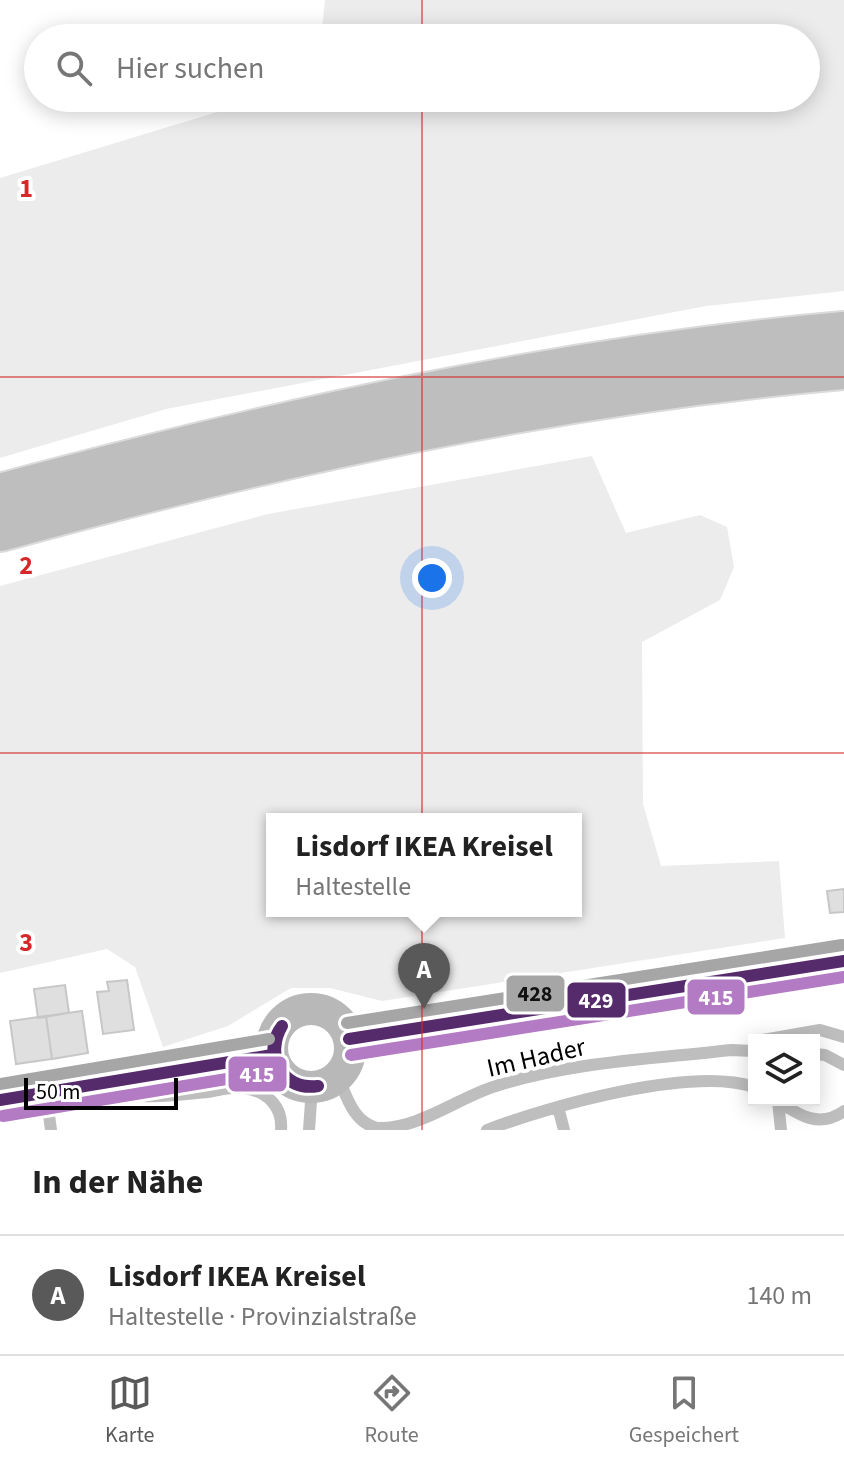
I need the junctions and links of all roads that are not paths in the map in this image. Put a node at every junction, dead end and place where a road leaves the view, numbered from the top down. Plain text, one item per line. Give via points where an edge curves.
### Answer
1 (844, 333) edge
2 (844, 368) edge
3 (0, 495) edge
4 (0, 530) edge
5 (844, 961) edge
6 (797, 1034) edge
7 (844, 1037) edge
8 (349, 1039) junction
9 (748, 1044) edge
10 (731, 1050) junction
11 (748, 1051) edge
12 (272, 1055) junction
13 (820, 1055) edge
14 (844, 1065) edge
15 (325, 1082) junction
16 (748, 1086) edge
17 (87, 1087) junction
18 (46, 1093) junction
19 (0, 1100) edge
20 (778, 1106) edge
21 (786, 1106) edge
22 (558, 1107) junction
23 (844, 1111) edge
24 (844, 1122) edge
25 (818, 1123) edge
26 (374, 1129) edge
27 (51, 1130) edge
28 (281, 1130) edge
29 (309, 1130) edge
30 (487, 1130) edge
31 (564, 1130) edge
32 (781, 1130) edge

1 - 3 highway via 683,352 405,398
2 - 4 highway via 689,385 411,429
5 - 8 main road
6 - 7 lane via 820,1030
8 - 12 main road via 335,1017 310,1009 297,1012 277,1029
8 - 15 main road via 350,1053
9 - 10 lane, Im Hader
10 - 11 lane, Im Hader
10 - 26 lane, Im Hader via 538,1074 492,1087 423,1121
12 - 15 main road via 290,1082
12 - 17 main road
13 - 14 lane
15 - 26 lane, Im Hader
15 - 29 lane
16 - 22 lane via 713,1080
17 - 18 main road
17 - 28 lane via 133,1097 243,1087 265,1095 282,1115
18 - 19 main road
18 - 27 lane
20 - 32 lane
21 - 25 lane
22 - 30 lane
22 - 31 lane, Im Hader
23 - 25 lane
24 - 25 lane

